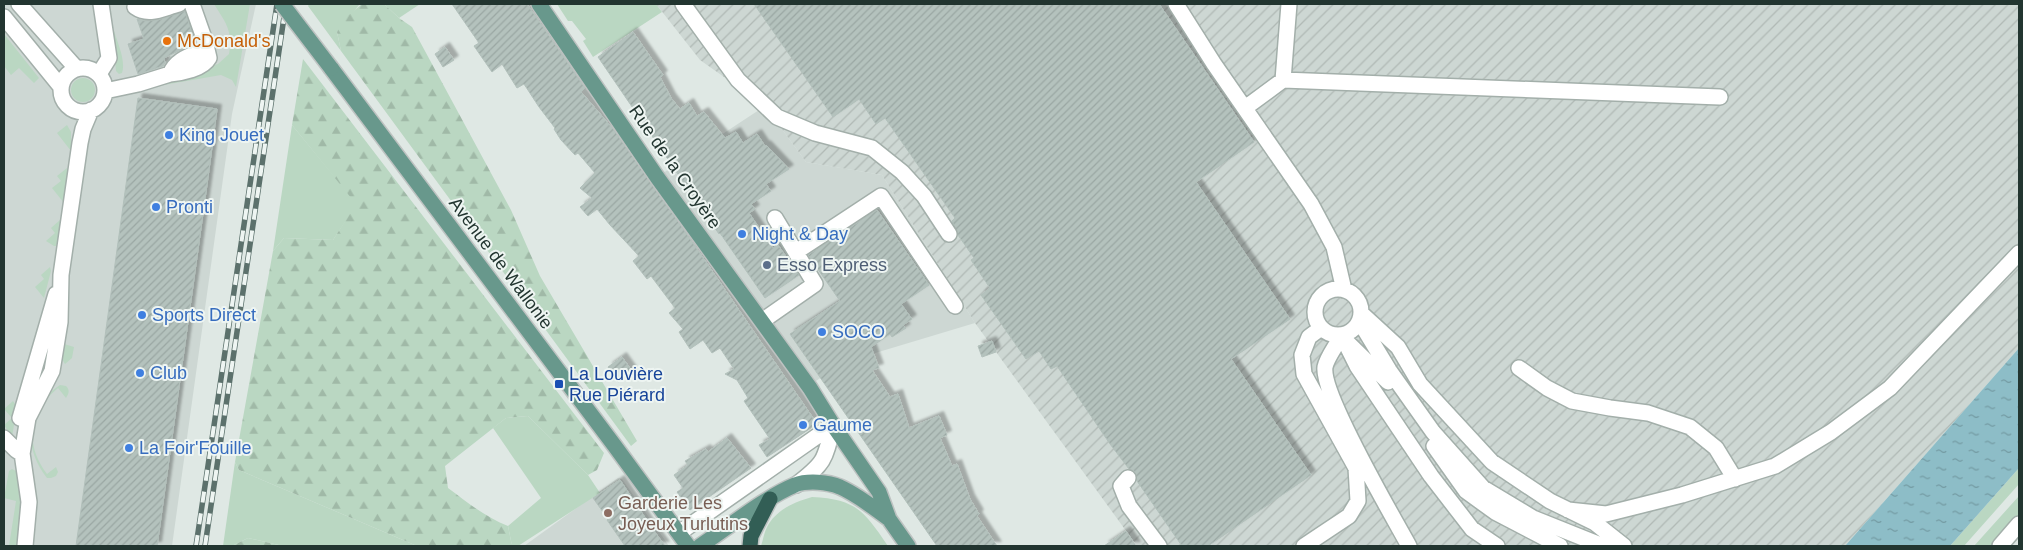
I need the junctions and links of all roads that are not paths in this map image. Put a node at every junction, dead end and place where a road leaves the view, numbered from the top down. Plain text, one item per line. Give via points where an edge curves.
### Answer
1 (19, 4) edge
2 (101, 4) edge
3 (179, 4) edge
4 (192, 4) edge
5 (282, 4) edge
6 (539, 4) edge
7 (683, 4) edge
8 (1176, 4) edge
9 (1289, 4) edge
10 (135, 6) dead end
11 (4, 18) edge
12 (76, 68) junction
13 (99, 74) junction
14 (1283, 80) junction
15 (61, 87) junction
16 (105, 91) junction
17 (1720, 97) dead end
18 (70, 108) junction
19 (1245, 108) junction
20 (92, 110) junction
21 (80, 143) junction
22 (775, 218) dead end
23 (949, 234) dead end
24 (796, 252) junction
25 (2019, 253) edge
26 (61, 276) junction
27 (1344, 290) junction
28 (955, 306) dead end
29 (1361, 318) junction
30 (762, 321) junction
31 (1321, 328) junction
32 (1341, 336) junction
33 (41, 343) junction
34 (1519, 368) dead end
35 (52, 371) junction
36 (833, 425) junction
37 (4, 438) edge
38 (22, 454) junction
39 (1128, 478) dead end
40 (1735, 478) junction
41 (796, 485) junction
42 (770, 499) junction
43 (1568, 510) junction
44 (889, 519) junction
45 (2019, 524) edge
46 (679, 533) junction
47 (25, 546) edge
48 (688, 546) edge
49 (700, 546) edge
50 (750, 546) edge
51 (908, 546) edge
52 (1159, 546) edge
53 (1304, 546) edge
54 (1409, 546) edge
55 (1497, 546) edge
56 (1560, 546) edge
57 (1603, 546) edge
58 (1624, 546) edge
59 (2000, 546) edge

1 - 12 street
2 - 13 street via 109,58
3 - 10 street via 150,12 142,12
4 - 16 street via 206,41 204,50 179,61 170,74
5 - 46 main road, Avenue de Wallonie, bridge
6 - 30 main road, Rue de la Croyère via 657,177
7 - 23 street via 738,80 777,117 872,148 902,172 924,196
8 - 19 street
9 - 14 street
11 - 15 street
12 - 13 street via 88,68
12 - 15 street via 63,79
13 - 16 street
14 - 17 street
14 - 19 street
15 - 18 street via 61,95
16 - 20 street via 100,104
18 - 20 street via 78,112
18 - 21 street
19 - 27 street via 1311,204 1334,247
20 - 21 street
21 - 26 street
22 - 24 street
24 - 28 street via 881,196
24 - 30 street via 815,284
25 - 40 street via 1890,388 1831,432 1775,466
26 - 33 street
26 - 35 street via 60,322
27 - 29 street via 1357,298
27 - 31 street via 1329,291 1318,301 1315,315
29 - 32 street via 1356,329
29 - 43 street via 1398,348 1420,384 1492,462 1550,502
29 - 57 street via 1388,370 1433,432 1483,488 1533,518
30 - 36 main road, Rue de la Croyère
31 - 32 street via 1334,336
31 - 53 street via 1309,337 1302,355 1304,374 1356,468 1358,501 1349,516
32 - 54 street via 1325,366 1327,383 1346,428
32 - 55 street via 1357,366 1431,476 1472,529
32 - 56 street via 1384,376 1466,491 1495,512
33 - 35 street
33 - 38 street via 20,418
34 - 40 street via 1572,401 1648,413 1690,427 1716,448
35 - 38 street via 28,418
36 - 41 street via 818,469
36 - 44 main road, Rue de la Croyère via 879,492
36 - 46 street
37 - 38 street
38 - 47 street via 29,502
39 - 52 street via 1121,486 1129,506
40 - 43 street via 1606,514
41 - 42 main road
41 - 44 main road via 828,483 840,487
42 - 49 main road
42 - 50 highway via 751,536
43 - 58 street via 1596,523
44 - 51 main road
45 - 59 street
46 - 48 main road, Avenue de Wallonie

